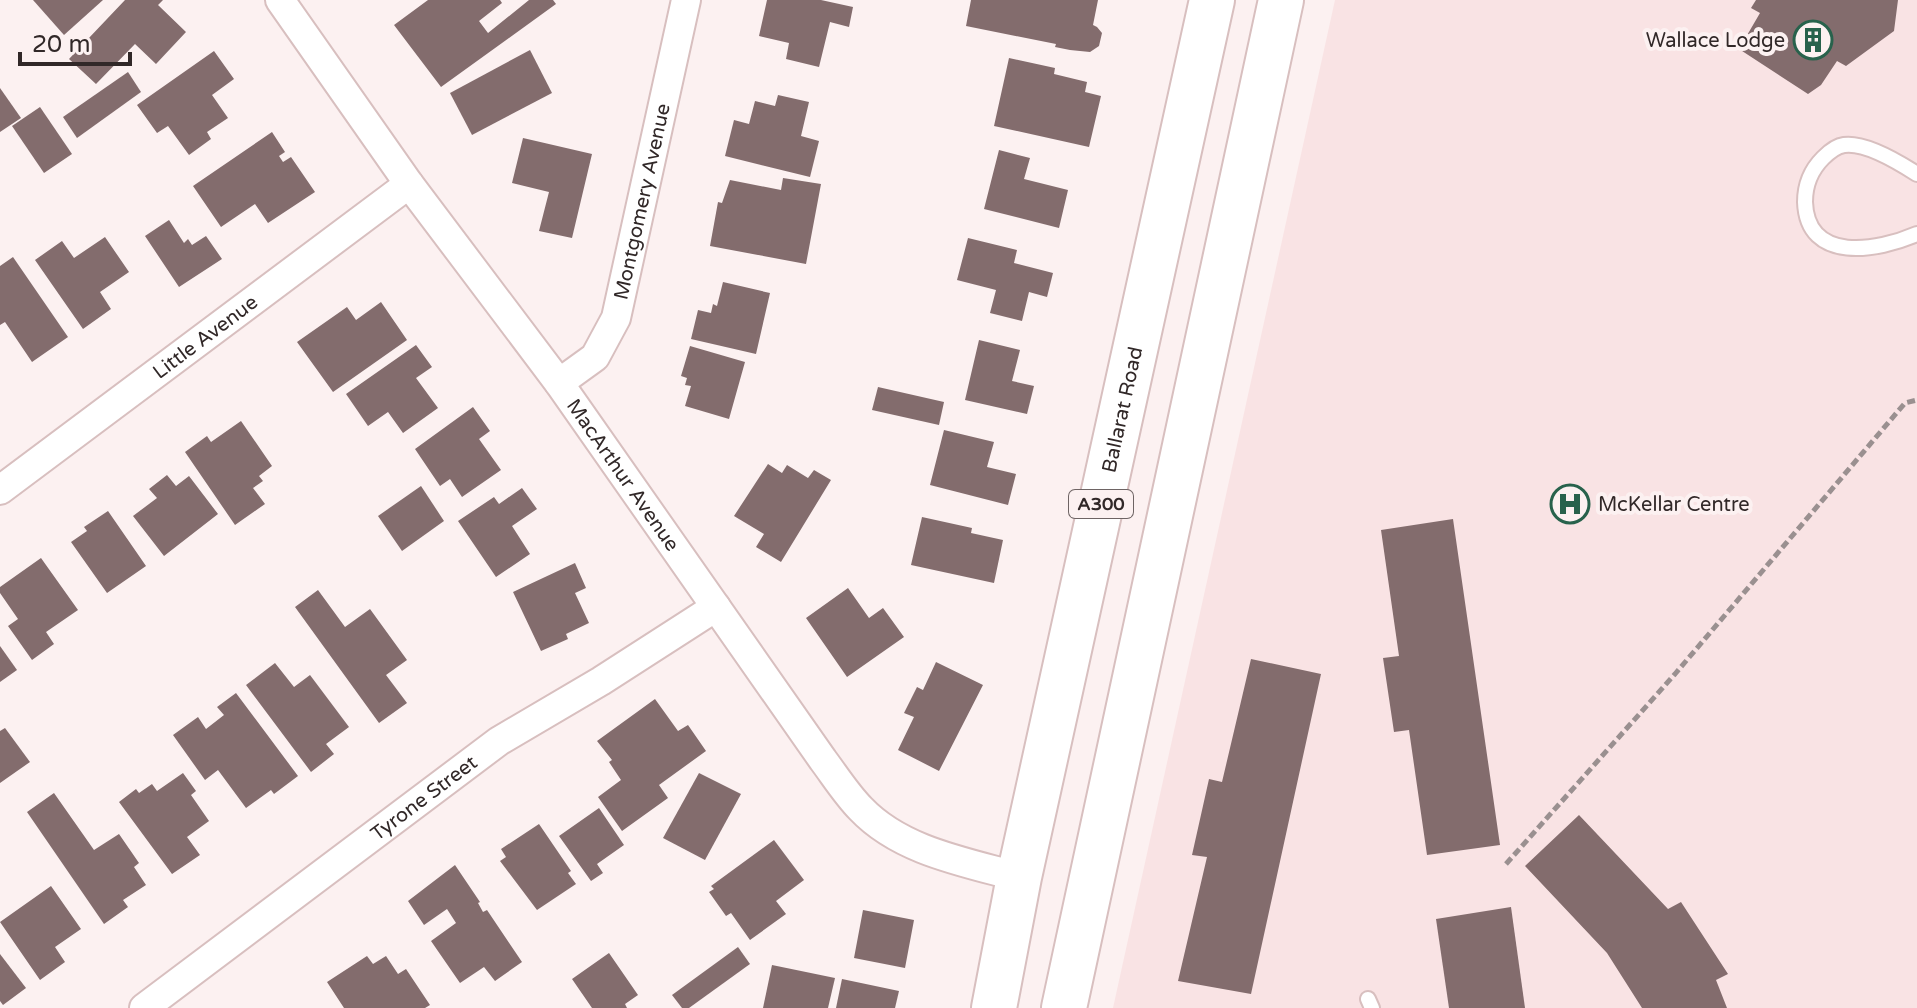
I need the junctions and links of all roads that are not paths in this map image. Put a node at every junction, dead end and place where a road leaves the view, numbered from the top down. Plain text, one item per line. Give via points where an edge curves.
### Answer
1 (280, 0) edge
2 (686, 0) edge
3 (1212, 0) edge
4 (1281, 0) edge
5 (1917, 174) edge
6 (409, 184) junction
7 (1917, 234) edge
8 (559, 383) junction
9 (0, 490) edge
10 (716, 607) junction
11 (1019, 877) junction
12 (144, 1008) edge
13 (994, 1008) edge
14 (1064, 1008) edge

1 - 6 street, MacArthur Avenue
2 - 8 street, Montgomery Avenue via 616,318 595,357
3 - 11 highway, Ballarat Road / A300
4 - 14 highway
5 - 7 lane via 1872,151 1841,146 1812,172 1805,203 1815,233 1827,242 1877,247
6 - 8 street, MacArthur Avenue
6 - 9 street, Little Avenue
8 - 10 street, MacArthur Avenue
10 - 11 street, MacArthur Avenue via 862,811 904,841
10 - 12 street, Tyrone Street via 499,741
11 - 13 highway, Ballarat Road / A300

